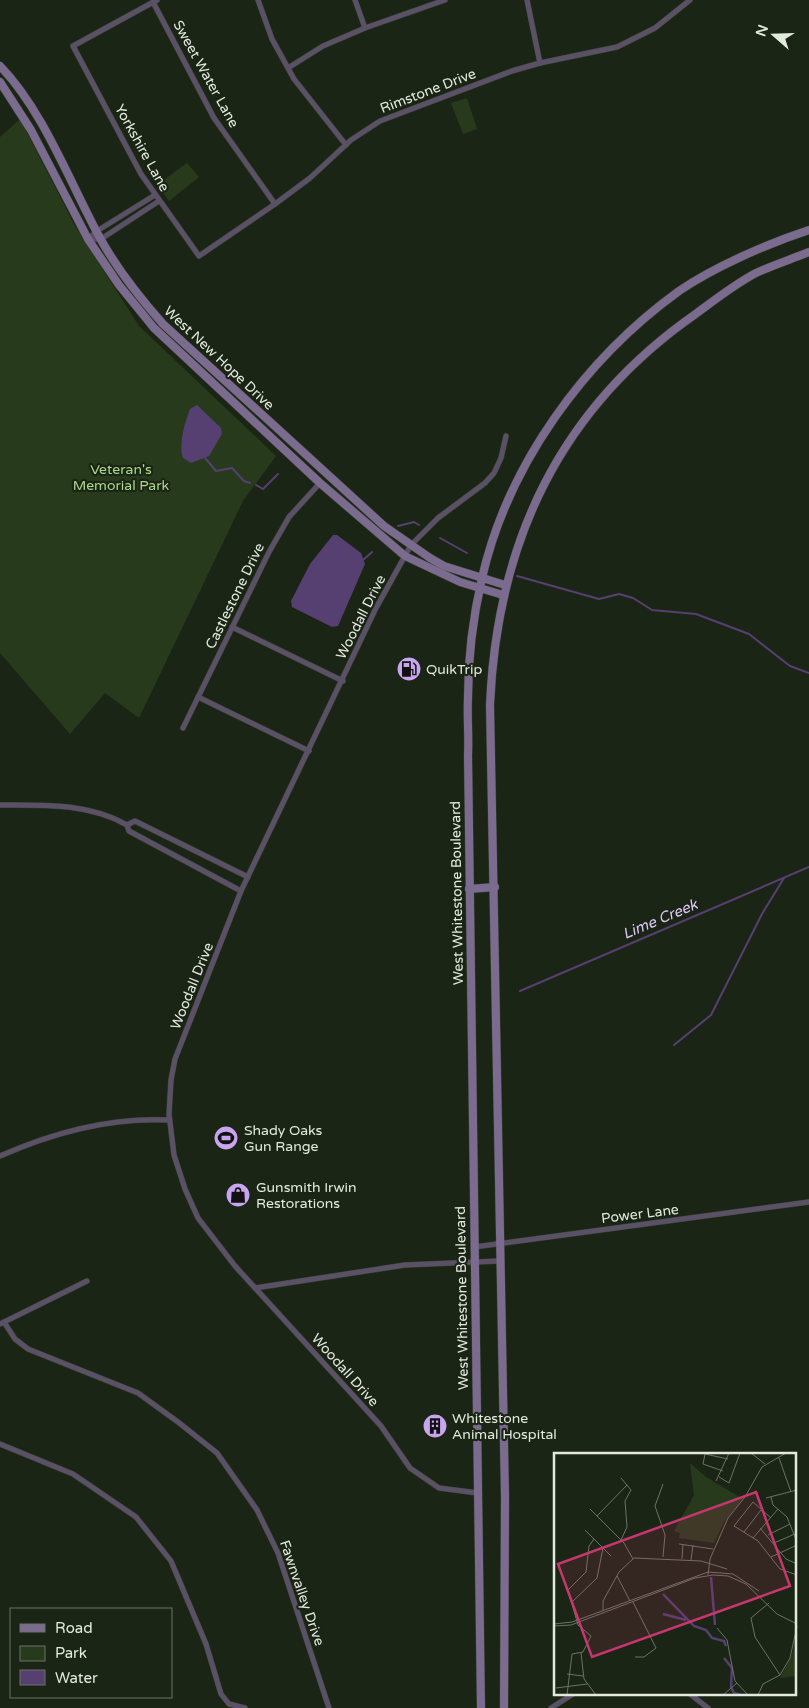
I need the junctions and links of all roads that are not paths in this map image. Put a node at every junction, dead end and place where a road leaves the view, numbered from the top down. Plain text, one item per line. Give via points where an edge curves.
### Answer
1 (258, 0) edge
2 (355, 0) edge
3 (444, 0) edge
4 (527, 0) edge
5 (690, 0) edge
6 (155, 1) edge
7 (365, 28) junction
8 (540, 63) junction
9 (0, 66) edge
10 (288, 68) junction
11 (0, 82) edge
12 (346, 145) junction
13 (154, 195) junction
14 (159, 201) junction
15 (275, 204) junction
16 (809, 230) edge
17 (99, 235) junction
18 (88, 239) junction
19 (809, 252) edge
20 (200, 256) joint
21 (506, 436) dead end
22 (320, 483) junction
23 (411, 546) junction
24 (405, 556) junction
25 (482, 578) junction
26 (505, 585) junction
27 (480, 590) junction
28 (503, 595) junction
29 (232, 627) junction
30 (342, 681) junction
31 (198, 697) junction
32 (183, 728) dead end
33 (309, 751) junction
34 (0, 805) edge
35 (127, 825) junction
36 (248, 877) junction
37 (495, 887) junction
38 (469, 889) junction
39 (241, 891) junction
40 (170, 1120) junction
41 (0, 1156) edge
42 (809, 1202) edge
43 (499, 1244) junction
44 (474, 1247) junction
45 (474, 1261) junction
46 (499, 1261) junction
47 (87, 1281) dead end
48 (255, 1288) junction
49 (2, 1323) edge
50 (0, 1444) edge
51 (478, 1493) junction
52 (570, 1696) edge
53 (693, 1696) edge
54 (245, 1708) edge
55 (329, 1708) edge
56 (481, 1708) edge
57 (504, 1708) edge
58 (551, 1708) edge
59 (708, 1708) edge

1 - 10 street via 272,39
2 - 7 street
3 - 7 street
4 - 8 street
5 - 8 street, Rimstone Drive via 670,18 638,38 592,54
6 - 13 street, Yorkshire Lane via 73,46
6 - 15 street, Sweet Water Lane via 214,118
7 - 10 street via 323,46
8 - 12 street, Rimstone Drive via 380,121
9 - 17 main road, West New Hope Drive via 28,102
10 - 12 street
11 - 18 main road, West New Hope Drive via 31,130
12 - 15 street, Rimstone Drive
13 - 14 street, Yorkshire Lane
13 - 17 street
14 - 17 street
14 - 20 street, Yorkshire Lane
15 - 20 street, Rimstone Drive
16 - 25 main road, West Whitestone Boulevard via 743,257 680,291 640,322 602,361 565,404 530,456 498,527
17 - 18 street
17 - 23 main road, West New Hope Drive via 141,300 164,324 352,498
18 - 22 main road, West New Hope Drive via 154,328
19 - 26 main road via 756,274 719,297 670,332 610,389 568,443 543,486 527,519
21 - 23 street, Woodall Drive via 494,473 438,518
22 - 24 main road, West New Hope Drive
22 - 29 street, Castlestone Drive via 289,517
23 - 24 street, Woodall Drive
23 - 25 main road, West New Hope Drive via 444,566
24 - 27 main road, West New Hope Drive
24 - 30 street, Woodall Drive
25 - 26 main road, West New Hope Drive
25 - 27 main road, West Whitestone Boulevard
26 - 28 main road
27 - 28 main road, West New Hope Drive
27 - 38 main road, West Whitestone Boulevard via 471,642 468,696
28 - 37 main road via 492,662 490,704
29 - 30 street
29 - 31 street, Castlestone Drive
30 - 33 street, Woodall Drive
31 - 32 street, Castlestone Drive
31 - 33 street
33 - 36 street, Woodall Drive
34 - 35 street via 74,807
35 - 36 street via 134,821
35 - 39 street via 129,831
36 - 39 street, Woodall Drive
37 - 38 main road
37 - 43 main road
38 - 44 main road, West Whitestone Boulevard
39 - 40 street, Woodall Drive via 176,1058 171,1080
40 - 41 street via 122,1120 54,1134
40 - 48 street, Woodall Drive via 174,1155 198,1218
42 - 43 street, Power Lane
43 - 44 street, Power Lane
43 - 46 main road
44 - 45 main road, West Whitestone Boulevard
45 - 46 street
45 - 48 street via 405,1265
45 - 51 main road, West Whitestone Boulevard
46 - 57 main road via 505,1497
47 - 49 street
48 - 51 street, Woodall Drive via 381,1426 410,1468 439,1488
49 - 55 street, Fawnvalley Drive via 28,1349 138,1393 216,1453 257,1510 278,1552
50 - 54 street via 74,1474 136,1517 171,1561 206,1644 221,1694 230,1704
51 - 56 main road, West Whitestone Boulevard
52 - 58 street
53 - 59 street

